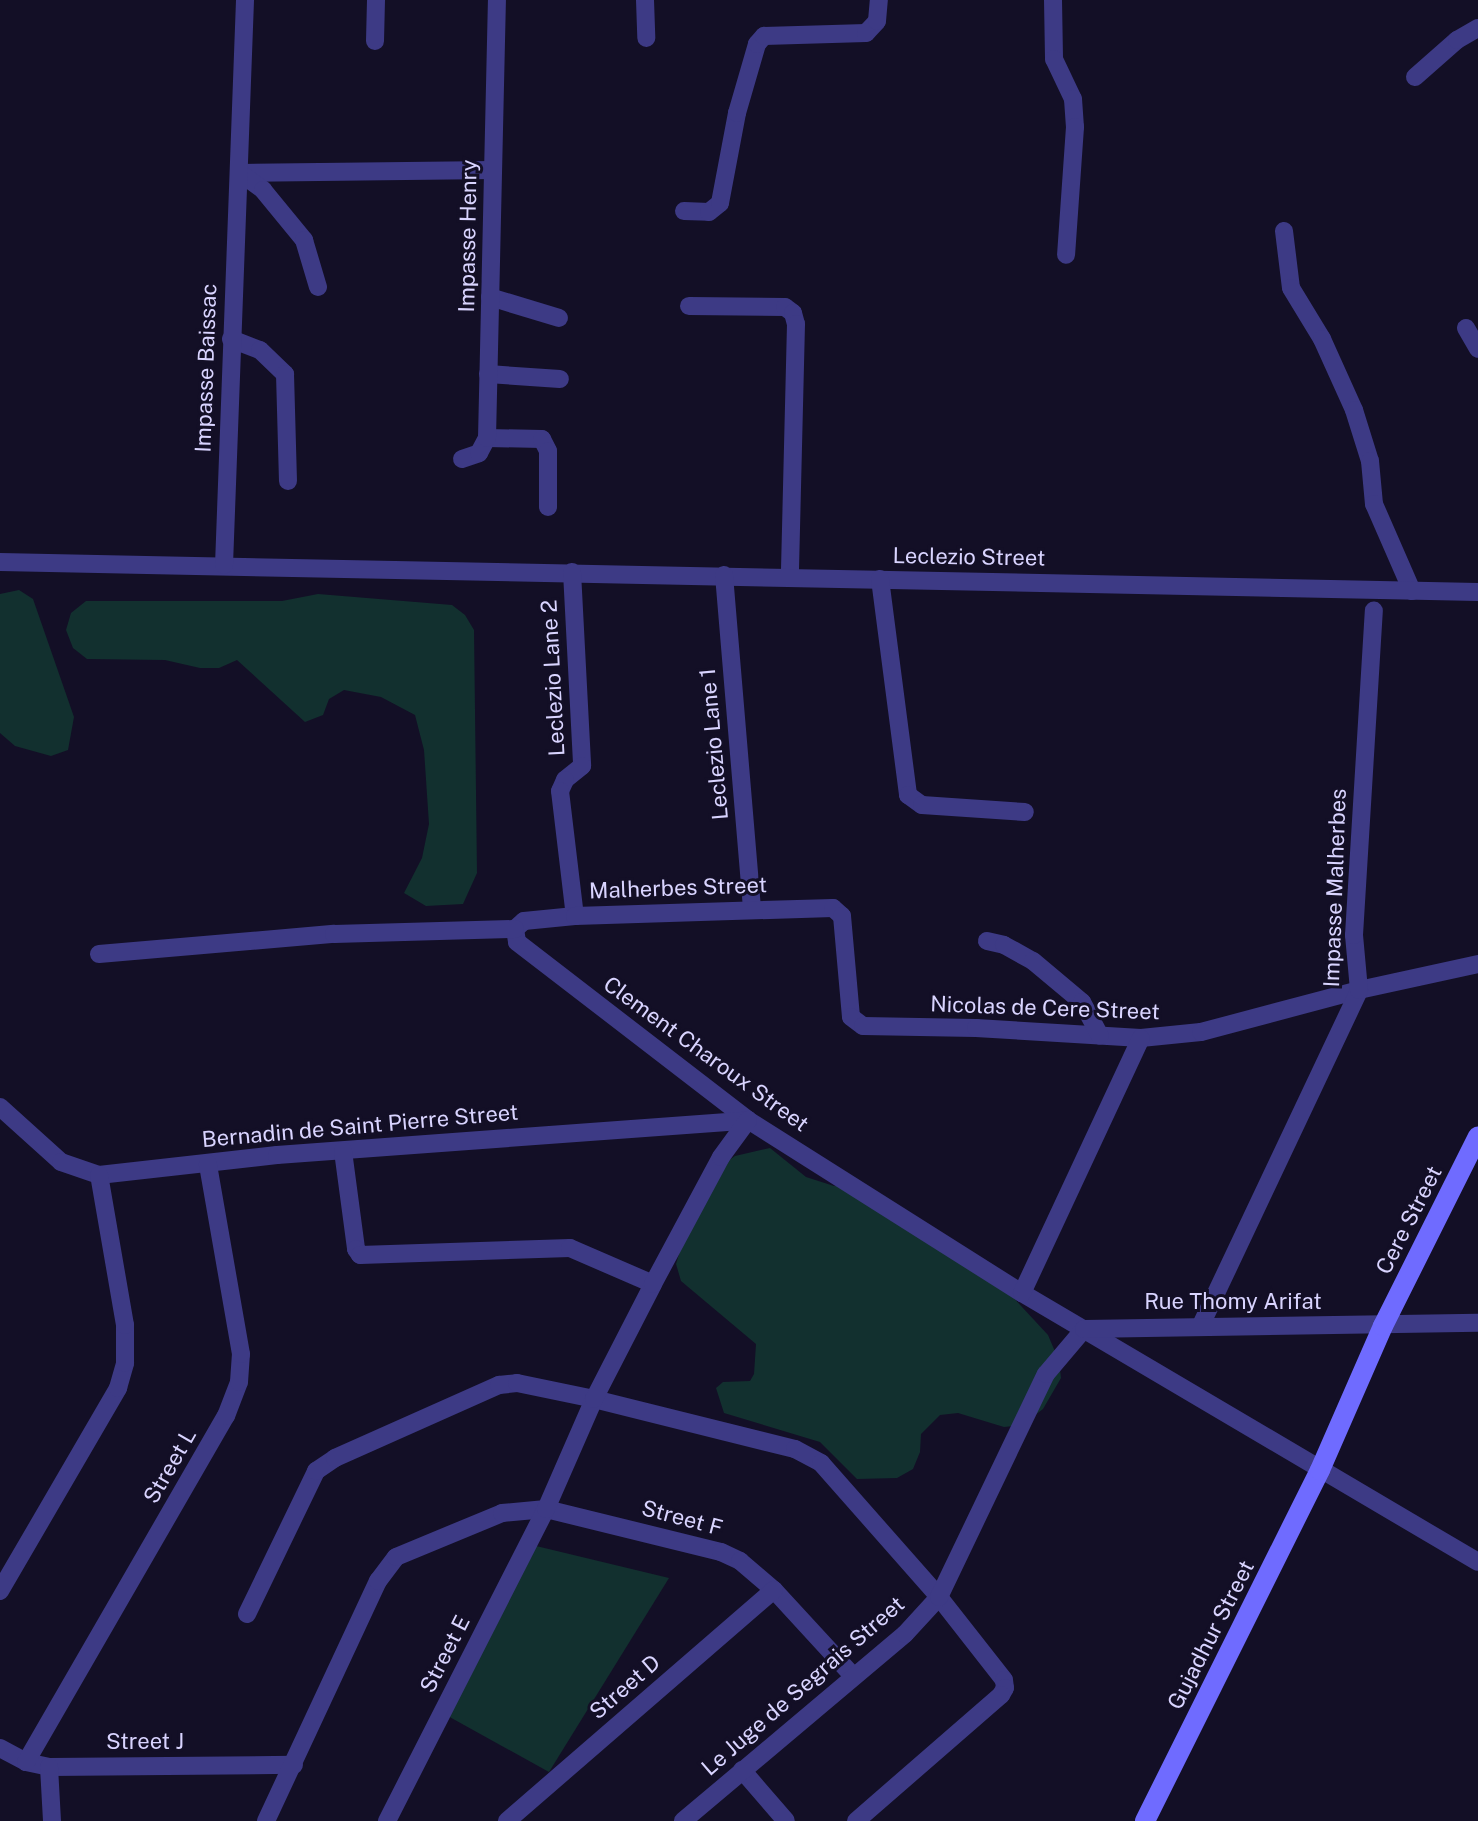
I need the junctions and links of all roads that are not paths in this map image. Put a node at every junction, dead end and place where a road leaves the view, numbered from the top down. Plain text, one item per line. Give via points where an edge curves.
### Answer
1 (245, 0) edge
2 (376, 0) edge
3 (497, 0) edge
4 (645, 0) edge
5 (879, 0) edge
6 (1053, 0) edge
7 (1478, 28) edge
8 (646, 38) dead end
9 (375, 41) dead end
10 (1415, 77) dead end
11 (493, 170) junction
12 (240, 173) junction
13 (684, 211) dead end
14 (1284, 231) dead end
15 (1066, 255) dead end
16 (318, 287) dead end
17 (490, 297) junction
18 (689, 306) dead end
19 (559, 318) dead end
20 (1466, 328) dead end
21 (231, 339) junction
22 (1478, 349) edge
23 (488, 374) junction
24 (560, 379) dead end
25 (487, 438) junction
26 (462, 459) dead end
27 (288, 481) dead end
28 (548, 507) dead end
29 (0, 555) edge
30 (0, 562) edge
31 (224, 565) junction
32 (572, 572) junction
33 (724, 575) junction
34 (790, 577) junction
35 (880, 579) junction
36 (1412, 591) junction
37 (1478, 592) edge
38 (1374, 611) dead end
39 (1025, 812) dead end
40 (752, 909) junction
41 (575, 916) junction
42 (842, 916) joint
43 (515, 929) junction
44 (987, 941) dead end
45 (99, 954) dead end
46 (1478, 964) edge
47 (1359, 990) junction
48 (1100, 1036) junction
49 (1141, 1038) junction
50 (0, 1107) edge
51 (748, 1120) junction
52 (1478, 1136) edge
53 (343, 1151) junction
54 (208, 1164) junction
55 (99, 1175) junction
56 (653, 1284) junction
57 (1022, 1293) junction
58 (1478, 1323) edge
59 (1201, 1325) junction
60 (1383, 1326) junction
61 (1084, 1329) junction
62 (594, 1399) junction
63 (1320, 1470) junction
64 (546, 1509) junction
65 (1478, 1562) edge
66 (774, 1590) junction
67 (0, 1591) edge
68 (939, 1597) junction
69 (247, 1614) dead end
70 (853, 1676) junction
71 (0, 1748) edge
72 (26, 1762) junction
73 (294, 1765) junction
74 (49, 1767) junction
75 (742, 1770) junction
76 (52, 1821) edge
77 (266, 1821) edge
78 (387, 1821) edge
79 (507, 1821) edge
80 (683, 1821) edge
81 (786, 1821) edge
82 (856, 1821) edge
83 (1145, 1821) edge

1 - 12 street, Impasse Baissac
2 - 9 street
3 - 11 street, Impasse Henry
4 - 8 street
5 - 13 street via 877,21 866,33 764,36 737,113 720,203 709,212
6 - 15 street via 1054,59 1073,99 1075,127
7 - 10 street
11 - 12 street
11 - 17 street, Impasse Henry
12 - 16 street via 263,190 304,240
12 - 21 street, Impasse Baissac
14 - 36 street via 1291,288 1322,339 1354,410 1370,461 1374,504
17 - 19 street
17 - 23 street, Impasse Henry
18 - 34 street via 785,307 793,313
20 - 22 street
21 - 27 street via 260,350 285,374
21 - 31 street, Impasse Baissac
23 - 24 street
23 - 25 street, Impasse Henry
25 - 26 street via 479,453
25 - 28 street via 542,439 548,451
29 - 30 street
30 - 31 street, Leclezio Street
31 - 32 street, Leclezio Street
32 - 33 street, Leclezio Street
32 - 41 street, Leclezio Lane 2 via 582,766 560,791
33 - 34 street, Leclezio Street
33 - 40 street, Leclezio Lane 1
34 - 35 street, Leclezio Street
35 - 36 street, Leclezio Street
35 - 39 street via 908,795 922,805
36 - 37 street, Leclezio Street
38 - 47 street, Impasse Malherbes via 1354,935
40 - 41 street, Malherbes Street
40 - 42 street, Malherbes Street via 833,908
41 - 43 street, Malherbes Street via 524,921
42 - 48 street, Nicolas de Cere Street via 851,1017 863,1026
43 - 45 street via 334,934
43 - 51 street, Clement Charoux Street via 517,942
44 - 48 street via 1033,961 1082,1002
46 - 47 street, Nicolas de Cere Street
47 - 49 street, Nicolas de Cere Street via 1201,1032
47 - 59 street, Impasse Malherbes
48 - 49 street, Nicolas de Cere Street
49 - 57 street
50 - 55 street, Bernadin de Saint Pierre Street via 61,1162
51 - 53 street, Bernadin de Saint Pierre Street
51 - 56 street, Street E via 721,1157
51 - 57 street, Clement Charoux Street
52 - 60 street, Cere Street
53 - 54 street, Bernadin de Saint Pierre Street
53 - 56 street via 360,1255 570,1248
54 - 55 street, Bernadin de Saint Pierre Street
54 - 72 street, Street L via 241,1354 239,1382 226,1416
55 - 67 street via 125,1325 125,1363 118,1388
56 - 62 street, Street E
57 - 61 street, Clement Charoux Street
58 - 60 street, Rue Thomy Arifat
59 - 60 street, Rue Thomy Arifat
59 - 61 street, Rue Thomy Arifat
60 - 63 street, Cere Street
61 - 63 street, Clement Charoux Street
61 - 68 street, Le Juge de Segrais Street via 1046,1374
62 - 64 street, Street E
62 - 68 street via 795,1449 821,1463
62 - 69 street via 517,1383 499,1385 335,1458 316,1471
63 - 65 street, Clement Charoux Street
63 - 83 street, Gujadhur Street
64 - 66 street, Street F via 721,1552
64 - 73 street, Street F via 502,1513 396,1557 378,1581
64 - 78 street, Street E
66 - 70 street, Street F
66 - 79 street, Street D
68 - 70 street, Le Juge de Segrais Street via 905,1634
68 - 82 street via 1005,1688
70 - 75 street, Le Juge de Segrais Street
71 - 72 street, Street J
72 - 74 street, Street J
73 - 74 street, Street J
73 - 77 street, Street F
74 - 76 street
75 - 80 street, Le Juge de Segrais Street
75 - 81 street

